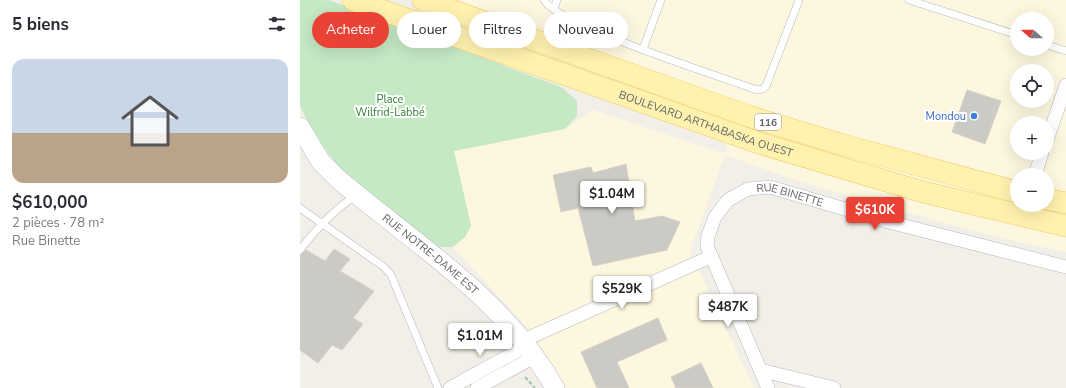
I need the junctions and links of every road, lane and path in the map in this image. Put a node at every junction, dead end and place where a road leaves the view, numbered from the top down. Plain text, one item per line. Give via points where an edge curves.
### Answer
1 (353, 0) edge
2 (423, 0) edge
3 (544, 0) edge
4 (557, 0) edge
5 (661, 0) edge
6 (799, 0) edge
7 (909, 0) edge
8 (554, 9) junction
9 (1010, 33) edge
10 (1054, 47) edge
11 (643, 49) junction
12 (1066, 51) edge
13 (1066, 85) edge
14 (1054, 120) edge
15 (300, 127) edge
16 (1010, 190) edge
17 (358, 195) junction
18 (1054, 200) edge
19 (1066, 203) edge
20 (300, 208) edge
21 (1010, 208) edge
22 (1028, 212) edge
23 (322, 224) junction
24 (1066, 226) edge
25 (300, 250) edge
26 (710, 257) junction
27 (1066, 267) edge
28 (482, 320) dead end
29 (529, 347) junction
30 (508, 356) junction
31 (516, 367) junction
32 (760, 370) junction
33 (438, 388) edge
34 (450, 388) edge
35 (477, 388) edge
36 (535, 388) edge
37 (555, 388) edge
38 (768, 388) edge
39 (834, 388) edge

1 - 21 main road, BOULEVARD ARTHABASKA OUEST / 116 via 759,143 923,192
2 - 16 main road, BOULEVARD ARTHABASKA OUEST / 116 via 748,116
3 - 8 lane
4 - 8 lane
5 - 11 lane
6 - 11 lane via 763,89 756,90
7 - 9 lane
8 - 11 lane via 591,31
10 - 12 lane
13 - 14 street
15 - 17 street, RUE NOTRE-DAME EST via 322,162
17 - 23 lane via 344,203
17 - 29 street, RUE NOTRE-DAME EST via 477,292
18 - 19 main road
20 - 23 lane
22 - 24 main road, BOULEVARD ARTHABASKA OUEST / 116
23 - 25 lane
23 - 33 lane via 384,267 391,275
26 - 27 street, RUE BINETTE via 708,236 715,217 728,200 748,189 770,187 896,224
26 - 29 street
26 - 32 street, RUE BINETTE
28 - 30 path
29 - 30 street
29 - 31 street
29 - 37 street, RUE NOTRE-DAME EST
30 - 34 street
31 - 35 street
31 - 36 path
32 - 38 street, RUE BINETTE
32 - 39 street

